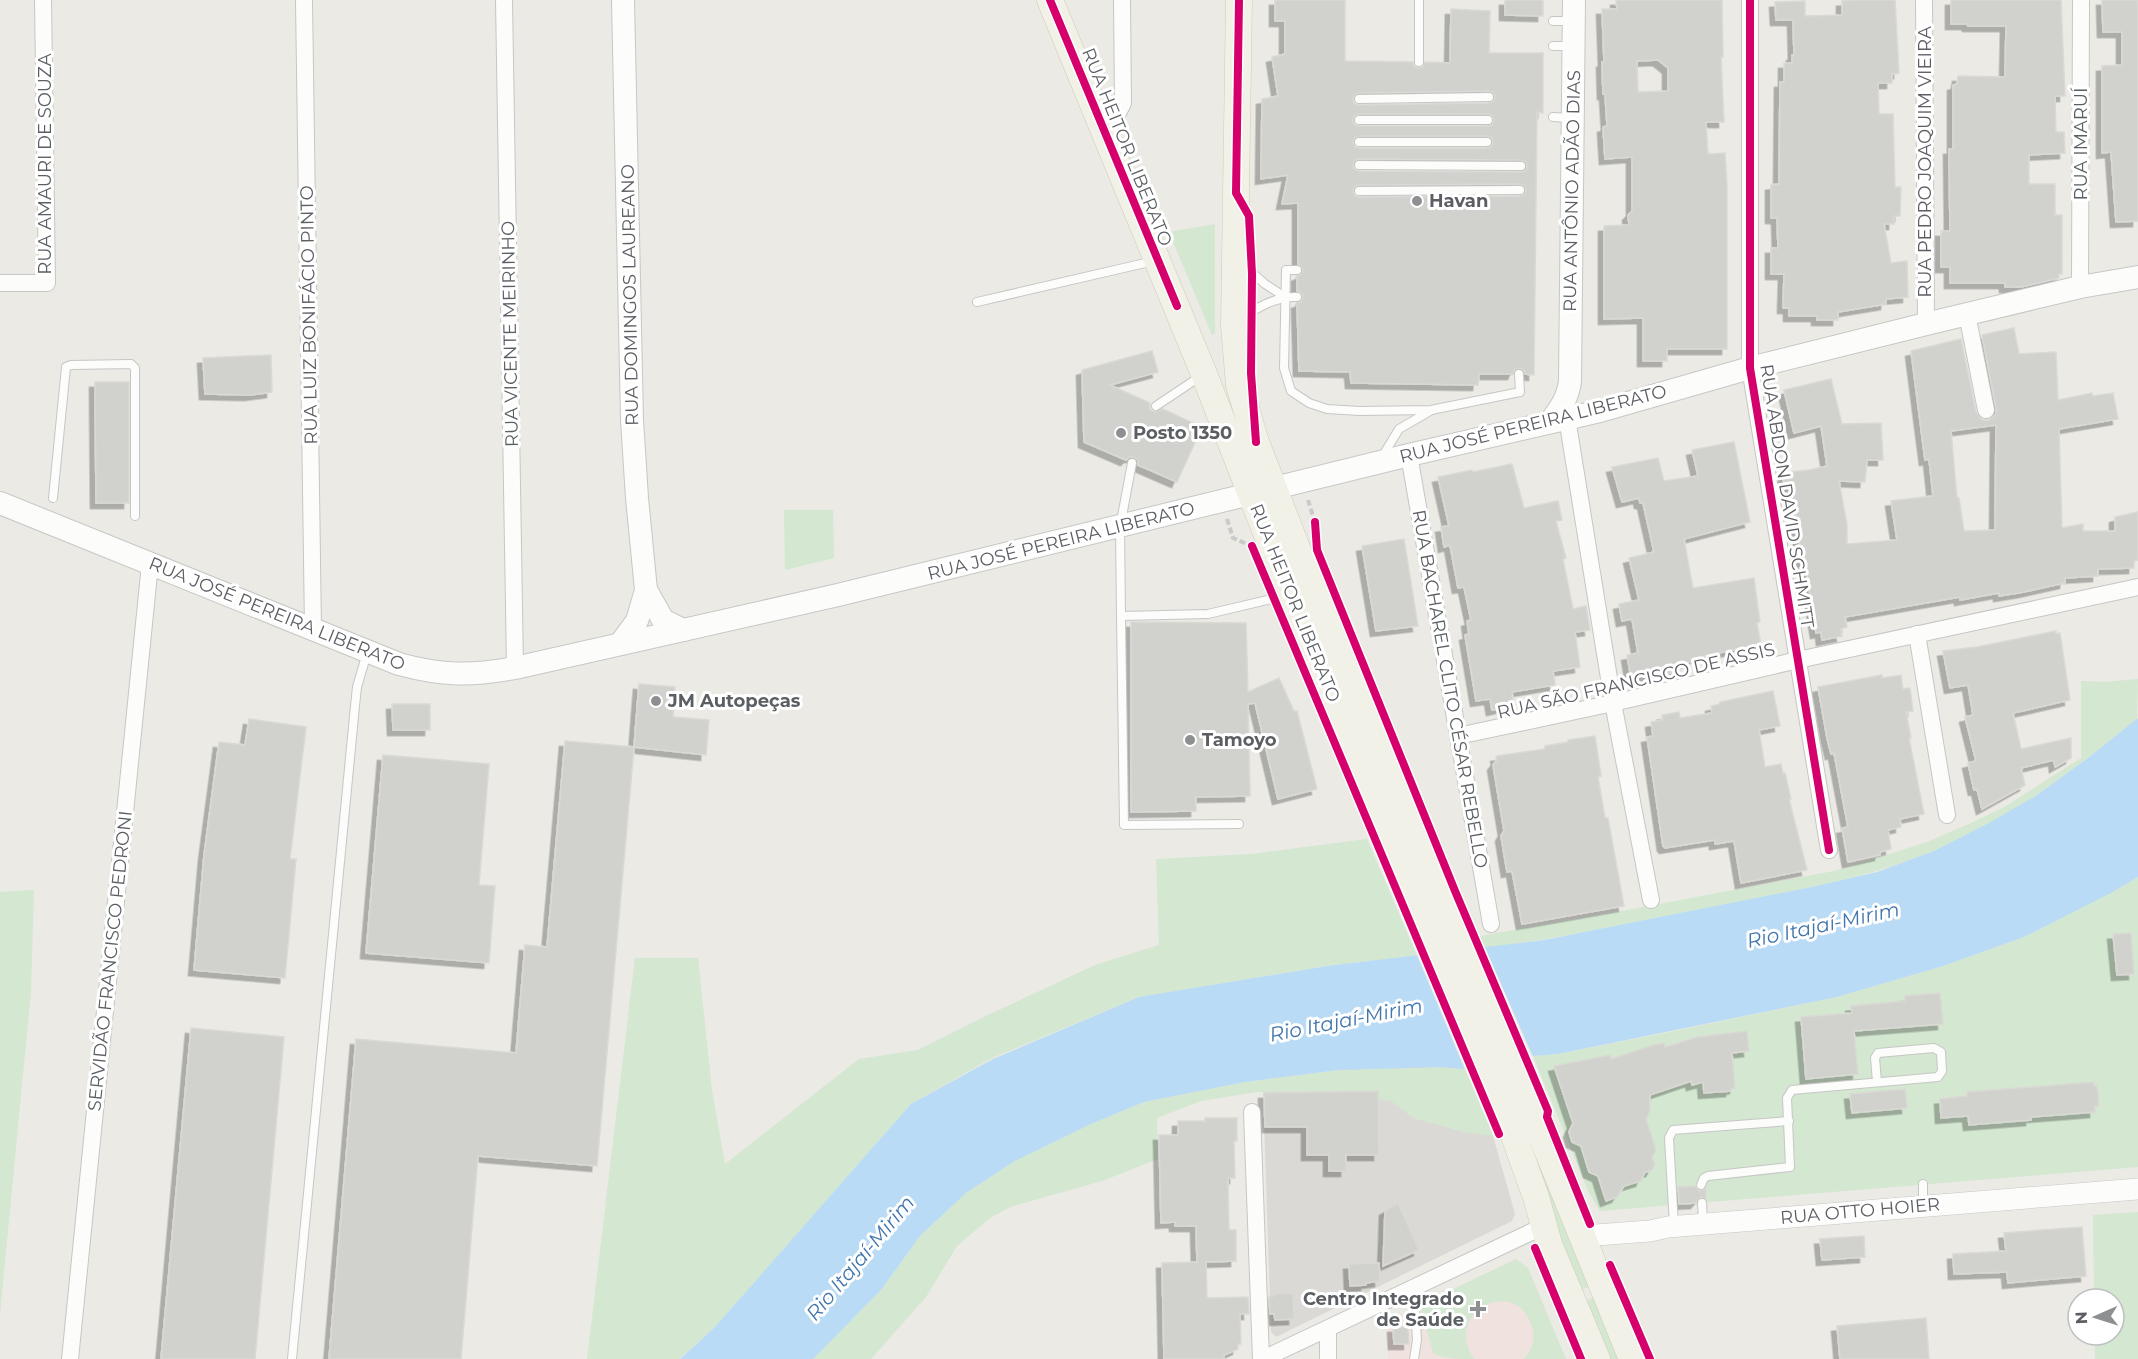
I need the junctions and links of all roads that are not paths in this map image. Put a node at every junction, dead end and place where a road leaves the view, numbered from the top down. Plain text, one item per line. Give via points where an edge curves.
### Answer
1 (43, 0) edge
2 (304, 0) edge
3 (504, 0) edge
4 (623, 0) edge
5 (1050, 0) edge
6 (1122, 0) edge
7 (1239, 0) edge
8 (1419, 0) edge
9 (1750, 0) edge
10 (1924, 0) edge
11 (2081, 0) edge
12 (1567, 14) edge
13 (1419, 62) dead end
14 (1489, 97) dead end
15 (1359, 99) dead end
16 (1359, 120) dead end
17 (1488, 120) dead end
18 (1103, 128) junction
19 (1359, 142) dead end
20 (1488, 142) dead end
21 (1359, 165) dead end
22 (1521, 166) dead end
23 (1520, 190) dead end
24 (1359, 191) dead end
25 (1236, 258) junction
26 (1158, 261) junction
27 (1298, 270) dead end
28 (2138, 277) edge
29 (0, 283) edge
30 (2080, 287) junction
31 (1285, 297) junction
32 (1297, 297) dead end
33 (977, 302) dead end
34 (1967, 314) junction
35 (1926, 324) junction
36 (1234, 326) junction
37 (1750, 368) junction
38 (1204, 374) junction
39 (1519, 374) dead end
40 (1570, 381) junction
41 (1156, 406) dead end
42 (1431, 410) junction
43 (1986, 410) dead end
44 (1600, 411) junction
45 (1558, 420) junction
46 (1409, 455) junction
47 (1379, 462) junction
48 (1132, 463) dead end
49 (1262, 492) junction
50 (52, 498) dead end
51 (0, 503) edge
52 (135, 516) dead end
53 (1120, 526) junction
54 (150, 564) junction
55 (2138, 587) edge
56 (646, 590) junction
57 (1290, 594) junction
58 (1121, 616) junction
59 (313, 629) junction
60 (684, 630) junction
61 (1917, 634) junction
62 (620, 644) junction
63 (368, 651) junction
64 (1798, 660) junction
65 (515, 668) junction
66 (1613, 703) junction
67 (1458, 736) junction
68 (1947, 815) dead end
69 (1239, 824) dead end
70 (1829, 850) dead end
71 (1651, 900) dead end
72 (1429, 901) junction
73 (1491, 924) dead end
74 (1877, 1082) junction
75 (1251, 1112) dead end
76 (1789, 1121) junction
77 (1523, 1123) junction
78 (1923, 1184) dead end
79 (1701, 1185) dead end
80 (2138, 1189) edge
81 (1702, 1203) dead end
82 (1923, 1206) junction
83 (1703, 1224) junction
84 (1544, 1226) junction
85 (1674, 1226) junction
86 (1582, 1236) junction
87 (1415, 1308) dead end
88 (1328, 1330) junction
89 (70, 1359) edge
90 (292, 1359) edge
91 (1262, 1359) edge
92 (1328, 1359) edge
93 (1414, 1359) edge
94 (1597, 1359) edge
95 (1632, 1359) edge

1 - 29 street, RUA AMAURI DE SOUZA via 47,283
2 - 59 street, RUA LUIZ BONIFÁCIO PINTO
3 - 65 street, RUA VICENTE MEIRINHO
4 - 56 main road, RUA DOMINGOS LAUREANO via 632,420
5 - 18 main road, RUA HEITOR LIBERATO
6 - 18 street via 1123,103 1114,121
7 - 25 main road
8 - 13 lane
9 - 37 street, RUA ABDON DAVID SCHMITT
10 - 35 street, RUA PEDRO JOAQUIM VIEIRA
11 - 30 street, RUA IMARUÍ
12 - 40 main road, RUA ANTÔNIO ADÃO DIAS via 1563,118
14 - 15 lane
16 - 17 lane
18 - 26 main road, RUA HEITOR LIBERATO
19 - 20 lane
21 - 22 lane
23 - 24 lane
25 - 31 lane
25 - 36 main road
26 - 33 lane
26 - 38 main road, RUA HEITOR LIBERATO
27 - 31 lane via 1286,270
28 - 30 main road, RUA JOSÉ PEREIRA LIBERATO
30 - 34 main road, RUA JOSÉ PEREIRA LIBERATO
31 - 32 lane
31 - 36 lane via 1251,310
31 - 42 lane via 1284,368 1291,391 1327,409
34 - 35 main road, RUA JOSÉ PEREIRA LIBERATO
34 - 43 street
35 - 37 main road, RUA JOSÉ PEREIRA LIBERATO
36 - 49 main road via 1239,385 1256,442
37 - 44 main road, RUA JOSÉ PEREIRA LIBERATO
37 - 64 street, RUA ABDON DAVID SCHMITT
38 - 41 lane
38 - 49 main road, RUA HEITOR LIBERATO
39 - 42 lane via 1520,392
40 - 44 main road
40 - 45 main road, RUA ANTÔNIO ADÃO DIAS
42 - 47 lane via 1399,429
44 - 45 main road, RUA JOSÉ PEREIRA LIBERATO
45 - 46 main road, RUA JOSÉ PEREIRA LIBERATO
45 - 66 street
46 - 47 main road, RUA JOSÉ PEREIRA LIBERATO
46 - 67 street, RUA BACHAREL CLITO CÉSAR REBELLO
47 - 49 main road, RUA JOSÉ PEREIRA LIBERATO
48 - 53 lane
49 - 53 main road, RUA JOSÉ PEREIRA LIBERATO
49 - 57 main road, RUA HEITOR LIBERATO
49 - 72 main road, RUA HEITOR LIBERATO
50 - 52 lane via 66,368 131,364 135,368
51 - 54 main road, RUA JOSÉ PEREIRA LIBERATO
53 - 58 lane
53 - 60 main road, RUA JOSÉ PEREIRA LIBERATO
54 - 59 main road, RUA JOSÉ PEREIRA LIBERATO
54 - 89 street, SERVIDÃO FRANCISCO PEDRONI
55 - 61 street, RUA SÃO FRANCISCO DE ASSIS
56 - 60 main road, RUA DOMINGOS LAUREANO via 663,620
56 - 62 main road, RUA DOMINGOS LAUREANO via 637,621
57 - 58 lane via 1208,614
57 - 72 main road, RUA HEITOR LIBERATO
58 - 69 lane via 1124,825
59 - 63 main road, RUA JOSÉ PEREIRA LIBERATO
60 - 62 main road, RUA JOSÉ PEREIRA LIBERATO
61 - 64 street, RUA SÃO FRANCISCO DE ASSIS
61 - 68 street
62 - 65 main road, RUA JOSÉ PEREIRA LIBERATO
63 - 65 main road, RUA JOSÉ PEREIRA LIBERATO via 399,664 447,674
63 - 90 lane via 357,687
64 - 66 street, RUA SÃO FRANCISCO DE ASSIS
64 - 70 street, RUA ABDON DAVID SCHMITT
66 - 67 street, RUA SÃO FRANCISCO DE ASSIS
66 - 71 street
67 - 73 street, RUA BACHAREL CLITO CÉSAR REBELLO
72 - 77 main road
74 - 74 lane via 1875,1058 1881,1052 1937,1048 1941,1052 1940,1076
74 - 76 lane via 1792,1089 1788,1096
75 - 91 street
76 - 79 lane via 1789,1168 1708,1176
76 - 85 lane via 1673,1130 1669,1138
77 - 84 main road
77 - 86 main road
78 - 82 lane
80 - 82 street, RUA OTTO HOIER
81 - 83 lane
82 - 83 street, RUA OTTO HOIER
83 - 85 street, RUA OTTO HOIER
84 - 88 street
84 - 94 main road
85 - 86 street, RUA OTTO HOIER
86 - 95 main road
87 - 93 lane
88 - 91 street
88 - 92 street

